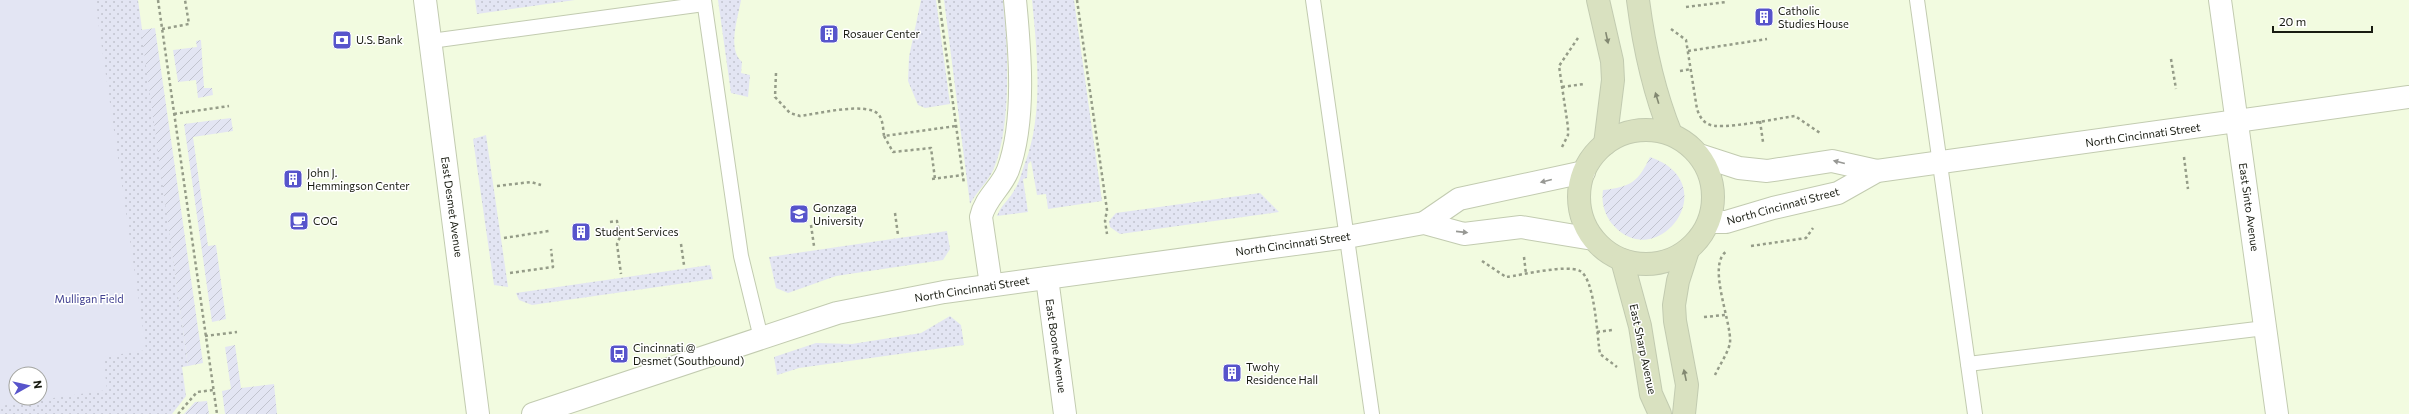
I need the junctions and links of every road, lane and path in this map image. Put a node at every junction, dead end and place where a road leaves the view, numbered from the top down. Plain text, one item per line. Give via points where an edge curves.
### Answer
1 (158, 0) edge
2 (186, 0) edge
3 (425, 0) edge
4 (939, 0) edge
5 (1015, 0) edge
6 (1077, 0) edge
7 (1313, 0) edge
8 (1598, 0) edge
9 (1638, 0) edge
10 (1917, 0) edge
11 (2220, 0) edge
12 (704, 2) edge
13 (1726, 2) dead end
14 (1686, 7) dead end
15 (1667, 26) dead end
16 (162, 29) junction
17 (1578, 36) dead end
18 (1767, 39) dead end
19 (431, 41) junction
20 (1688, 51) junction
21 (2171, 59) dead end
22 (776, 73) dead end
23 (2176, 89) dead end
24 (2409, 97) edge
25 (230, 106) dead end
26 (174, 114) junction
27 (2237, 122) junction
28 (956, 126) junction
29 (1671, 134) junction
30 (884, 136) junction
31 (1824, 136) dead end
32 (1605, 144) junction
33 (1557, 150) dead end
34 (1699, 155) junction
35 (2184, 155) dead end
36 (1939, 163) junction
37 (1877, 171) junction
38 (1584, 172) junction
39 (963, 176) junction
40 (541, 185) dead end
41 (497, 186) dead end
42 (965, 189) dead end
43 (2188, 189) dead end
44 (895, 213) dead end
45 (610, 222) dead end
46 (1709, 222) junction
47 (1424, 224) junction
48 (811, 225) dead end
49 (1814, 226) dead end
50 (549, 231) dead end
51 (1107, 234) dead end
52 (898, 235) dead end
53 (1347, 237) junction
54 (504, 238) dead end
55 (1593, 239) junction
56 (682, 244) dead end
57 (814, 246) dead end
58 (1747, 247) dead end
59 (550, 249) dead end
60 (1732, 249) dead end
61 (1688, 250) junction
62 (1477, 258) dead end
63 (1622, 260) junction
64 (684, 265) dead end
65 (510, 273) dead end
66 (621, 274) dead end
67 (1046, 278) junction
68 (990, 285) junction
69 (2265, 328) junction
70 (237, 332) dead end
71 (205, 336) junction
72 (761, 338) junction
73 (1968, 364) junction
74 (1622, 371) dead end
75 (1714, 378) dead end
76 (213, 390) junction
77 (178, 414) edge
78 (217, 414) edge
79 (478, 414) edge
80 (533, 414) edge
81 (1065, 414) edge
82 (1372, 414) edge
83 (1660, 414) edge
84 (1684, 414) edge
85 (1975, 414) edge
86 (2277, 414) edge

1 - 16 path
2 - 16 path via 189,24
3 - 19 street, East Desmet Avenue
4 - 28 path
5 - 68 street via 1020,50 1019,111 1008,170 984,206 982,217
6 - 51 path via 1107,210
7 - 53 lane
8 -> 32 street via 1612,61 1613,80
29 -> 9 street via 1650,75
10 - 36 lane
11 - 27 street, East Sinto Avenue
12 - 19 lane
12 - 72 lane via 741,256
13 - 14 path
15 - 20 path via 1686,40
16 - 26 path
17 - 33 path via 1559,66 1568,135 1565,143
18 - 20 path
19 - 79 street, East Desmet Avenue
20 - 31 path via 1697,109 1699,116 1708,124 1721,127 1795,116
21 - 23 path
22 - 30 path via 775,97 790,113 800,116 860,108 871,110 881,118
24 - 27 street, North Cincinnati Street
25 - 26 path
26 - 71 path
27 - 36 street, North Cincinnati Street
27 - 69 street, East Sinto Avenue
28 - 30 path
28 - 39 path
29 - 32 street via 1637,130 1620,135
29 - 34 street via 1687,143
30 - 39 path via 893,152 931,148 934,179
32 - 38 street via 1592,156
37 -> 34 street, North Cincinnati Street via 1832,160 1767,171 1739,168
34 - 46 street via 1709,170 1713,187 1714,205
35 - 43 path
36 - 37 street, North Cincinnati Street
36 - 73 lane
37 - 46 street, North Cincinnati Street via 1838,193 1726,222
38 -> 47 street, North Cincinnati Street via 1459,200
38 - 55 street via 1580,189 1580,207 1584,224
39 - 42 path
40 - 41 path via 531,182
44 - 52 path
45 - 66 path via 617,221
46 - 61 street via 1700,238
47 - 53 street, North Cincinnati Street
47 -> 55 street, North Cincinnati Street via 1464,234 1521,227
48 - 57 path
49 - 58 path via 1806,238
50 - 54 path
53 - 67 street, North Cincinnati Street
53 - 82 lane
55 - 63 street via 1606,251
56 - 64 path
59 - 65 path via 553,267
60 - 75 path via 1721,256 1719,262 1730,344
61 - 63 street via 1673,260 1656,264 1638,264
84 -> 61 street via 1687,385 1674,305 1678,281
62 - 74 path via 1506,277 1563,269 1579,270 1585,274 1591,288 1600,354
63 - 83 street, East Sharp Avenue via 1640,326 1651,394
67 - 68 street, North Cincinnati Street
67 - 81 street, East Boone Avenue
68 - 72 street, North Cincinnati Street via 865,306
69 - 73 lane
69 - 86 street, East Sinto Avenue
70 - 71 path
71 - 76 path
72 - 80 street, North Cincinnati Street
73 - 85 lane
76 - 77 path via 197,392
76 - 78 path

